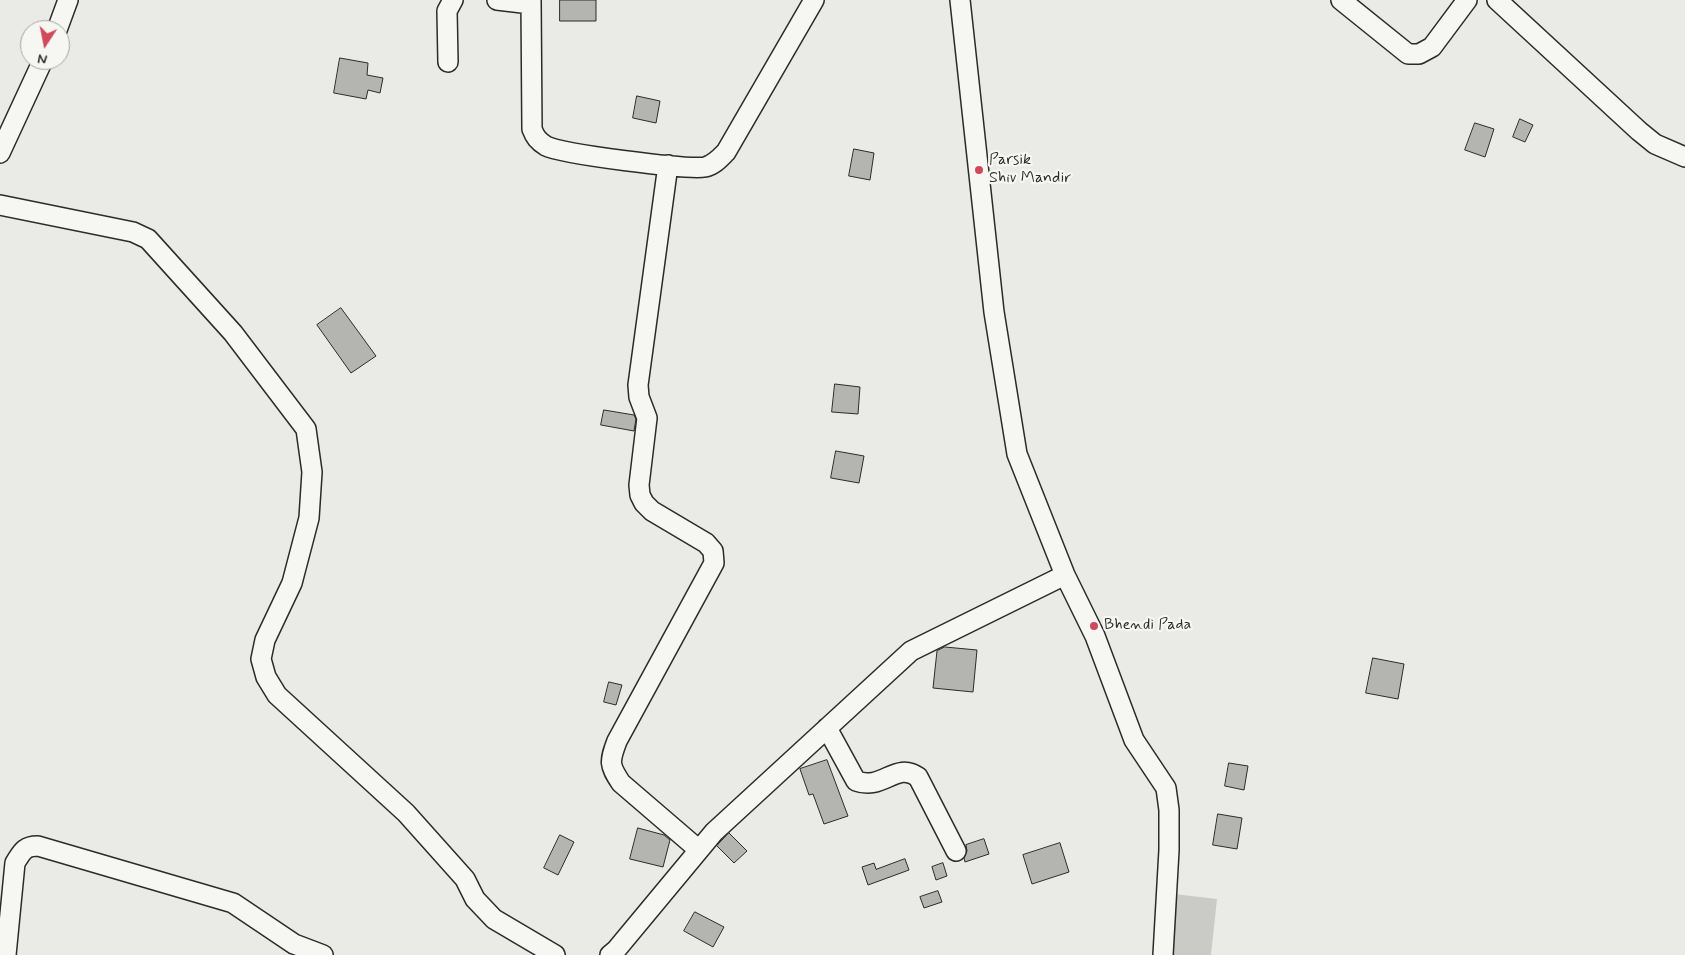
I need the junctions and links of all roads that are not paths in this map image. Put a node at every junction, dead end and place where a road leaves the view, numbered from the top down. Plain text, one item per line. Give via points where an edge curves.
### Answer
1 (68, 0) edge
2 (453, 0) edge
3 (497, 0) edge
4 (814, 0) edge
5 (960, 0) edge
6 (1341, 0) edge
7 (1467, 0) edge
8 (1497, 0) edge
9 (531, 2) edge
10 (61, 20) edge
11 (448, 62) dead end
12 (38, 70) edge
13 (0, 153) edge
14 (1685, 157) edge
15 (668, 165) junction
16 (0, 205) edge
17 (1065, 575) junction
18 (827, 728) junction
19 (699, 850) junction
20 (956, 851) dead end
21 (6, 955) edge
22 (323, 955) edge
23 (555, 955) edge
24 (610, 955) edge
25 (1163, 955) edge

1 - 10 street
2 - 11 street via 447,11
3 - 9 street
4 - 15 street via 726,152 716,162 704,167
5 - 17 street via 994,312 1017,454
6 - 7 street via 1408,54 1419,54 1432,47
8 - 14 street via 1639,131 1655,144
9 - 15 street via 532,129 536,139 565,152
12 - 13 street
15 - 19 street via 638,385 647,418 640,495 652,510 706,543 713,551 714,563 617,742 612,769 621,783
16 - 23 street via 133,232 148,239 233,333 306,429 312,472 308,518 292,583 265,640 261,659 266,677 277,695 406,813 465,879 484,910
17 - 18 street via 911,651
17 - 25 street via 1095,636 1134,740 1166,788 1169,850
18 - 19 street via 714,832
18 - 20 street via 856,781 872,784 907,771 918,777
19 - 24 street
21 - 22 street via 15,863 29,846 38,846 233,903 294,944

